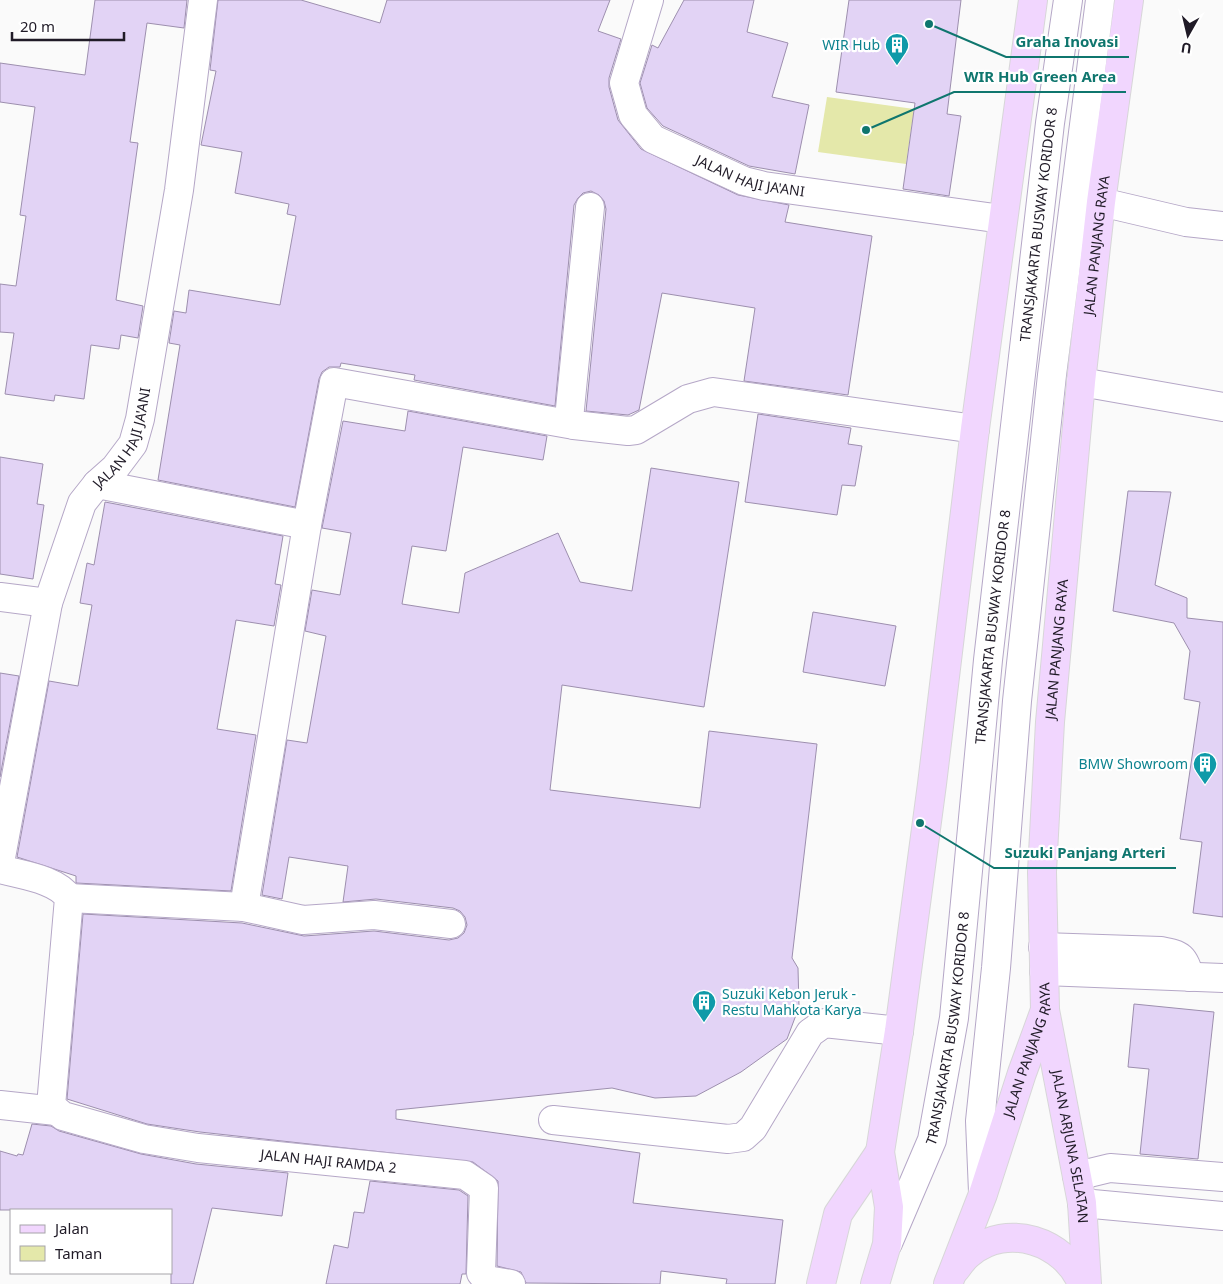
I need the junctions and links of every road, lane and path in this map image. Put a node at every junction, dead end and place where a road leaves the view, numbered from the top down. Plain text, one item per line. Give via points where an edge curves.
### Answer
1 (203, 0) edge
2 (649, 0) edge
3 (1033, 0) edge
4 (1068, 0) edge
5 (1100, 0) edge
6 (1129, 0) edge
7 (1101, 202) junction
8 (590, 207) dead end
9 (1002, 219) junction
10 (1223, 226) edge
11 (1081, 382) junction
12 (1223, 407) edge
13 (574, 425) junction
14 (974, 429) junction
15 (97, 484) junction
16 (307, 525) junction
17 (0, 597) edge
18 (48, 603) junction
19 (0, 862) edge
20 (0, 869) edge
21 (69, 898) junction
22 (244, 907) junction
23 (451, 924) dead end
24 (1044, 959) junction
25 (1223, 978) edge
26 (1045, 1010) junction
27 (899, 1032) junction
28 (0, 1105) edge
29 (56, 1111) junction
30 (554, 1120) dead end
31 (880, 1152) junction
32 (1077, 1176) junction
33 (1223, 1177) edge
34 (983, 1194) junction
35 (1082, 1203) junction
36 (1223, 1216) edge
37 (887, 1244) junction
38 (949, 1280) edge
39 (511, 1284) edge
40 (821, 1284) edge
41 (876, 1284) edge
42 (1082, 1284) edge
43 (1087, 1284) edge

1 - 15 street, JALAN HAJI JA'ANI via 179,190 140,419 132,444 115,468
2 - 9 street, JALAN HAJI JA'ANI via 624,84 634,115 653,139 744,181 764,186
3 - 9 main road
4 - 37 street, TRANSJAKARTA BUSWAY KORIDOR 8 via 1050,123 988,660 954,1018 932,1140
5 - 34 street via 1052,374 1017,701 997,958 980,1121
6 - 7 main road, JALAN PANJANG RAYA
7 - 10 street via 1186,222
7 - 11 main road, JALAN PANJANG RAYA
8 - 13 street via 569,419
9 - 14 main road
11 - 12 street
11 - 24 main road, JALAN PANJANG RAYA via 1050,722 1042,872
13 - 14 street via 636,430 688,399 713,392
13 - 16 street via 334,382
14 - 27 main road
15 - 16 street
15 - 18 street, JALAN HAJI JA'ANI via 82,503
16 - 22 street
17 - 18 street
18 - 19 street, JALAN HAJI JA'ANI
20 - 21 street via 53,885
21 - 22 street
21 - 29 street via 52,1106
22 - 23 street via 303,920 374,915
24 - 25 street via 1161,951 1178,955 1185,961 1190,976
24 - 26 main road, JALAN PANJANG RAYA
26 - 32 main road, JALAN ARJUNA SELATAN
26 - 34 main road, JALAN PANJANG RAYA
27 - 30 street via 824,1023 810,1033 753,1128 743,1137 728,1139
27 - 31 main road
28 - 29 street
29 - 39 street, JALAN HAJI RAMDA 2 via 63,1116 144,1139 198,1148 465,1175 484,1188 481,1272 487,1280
31 - 37 main road via 889,1207
31 - 40 main road via 838,1214
32 - 33 street via 1110,1168
32 - 35 main road, JALAN ARJUNA SELATAN
34 - 38 main road, JALAN PANJANG RAYA
35 - 36 street
35 - 43 main road, JALAN ARJUNA SELATAN
37 - 41 main road
38 - 42 main road via 970,1252 997,1239 1028,1238 1056,1249 1077,1271

